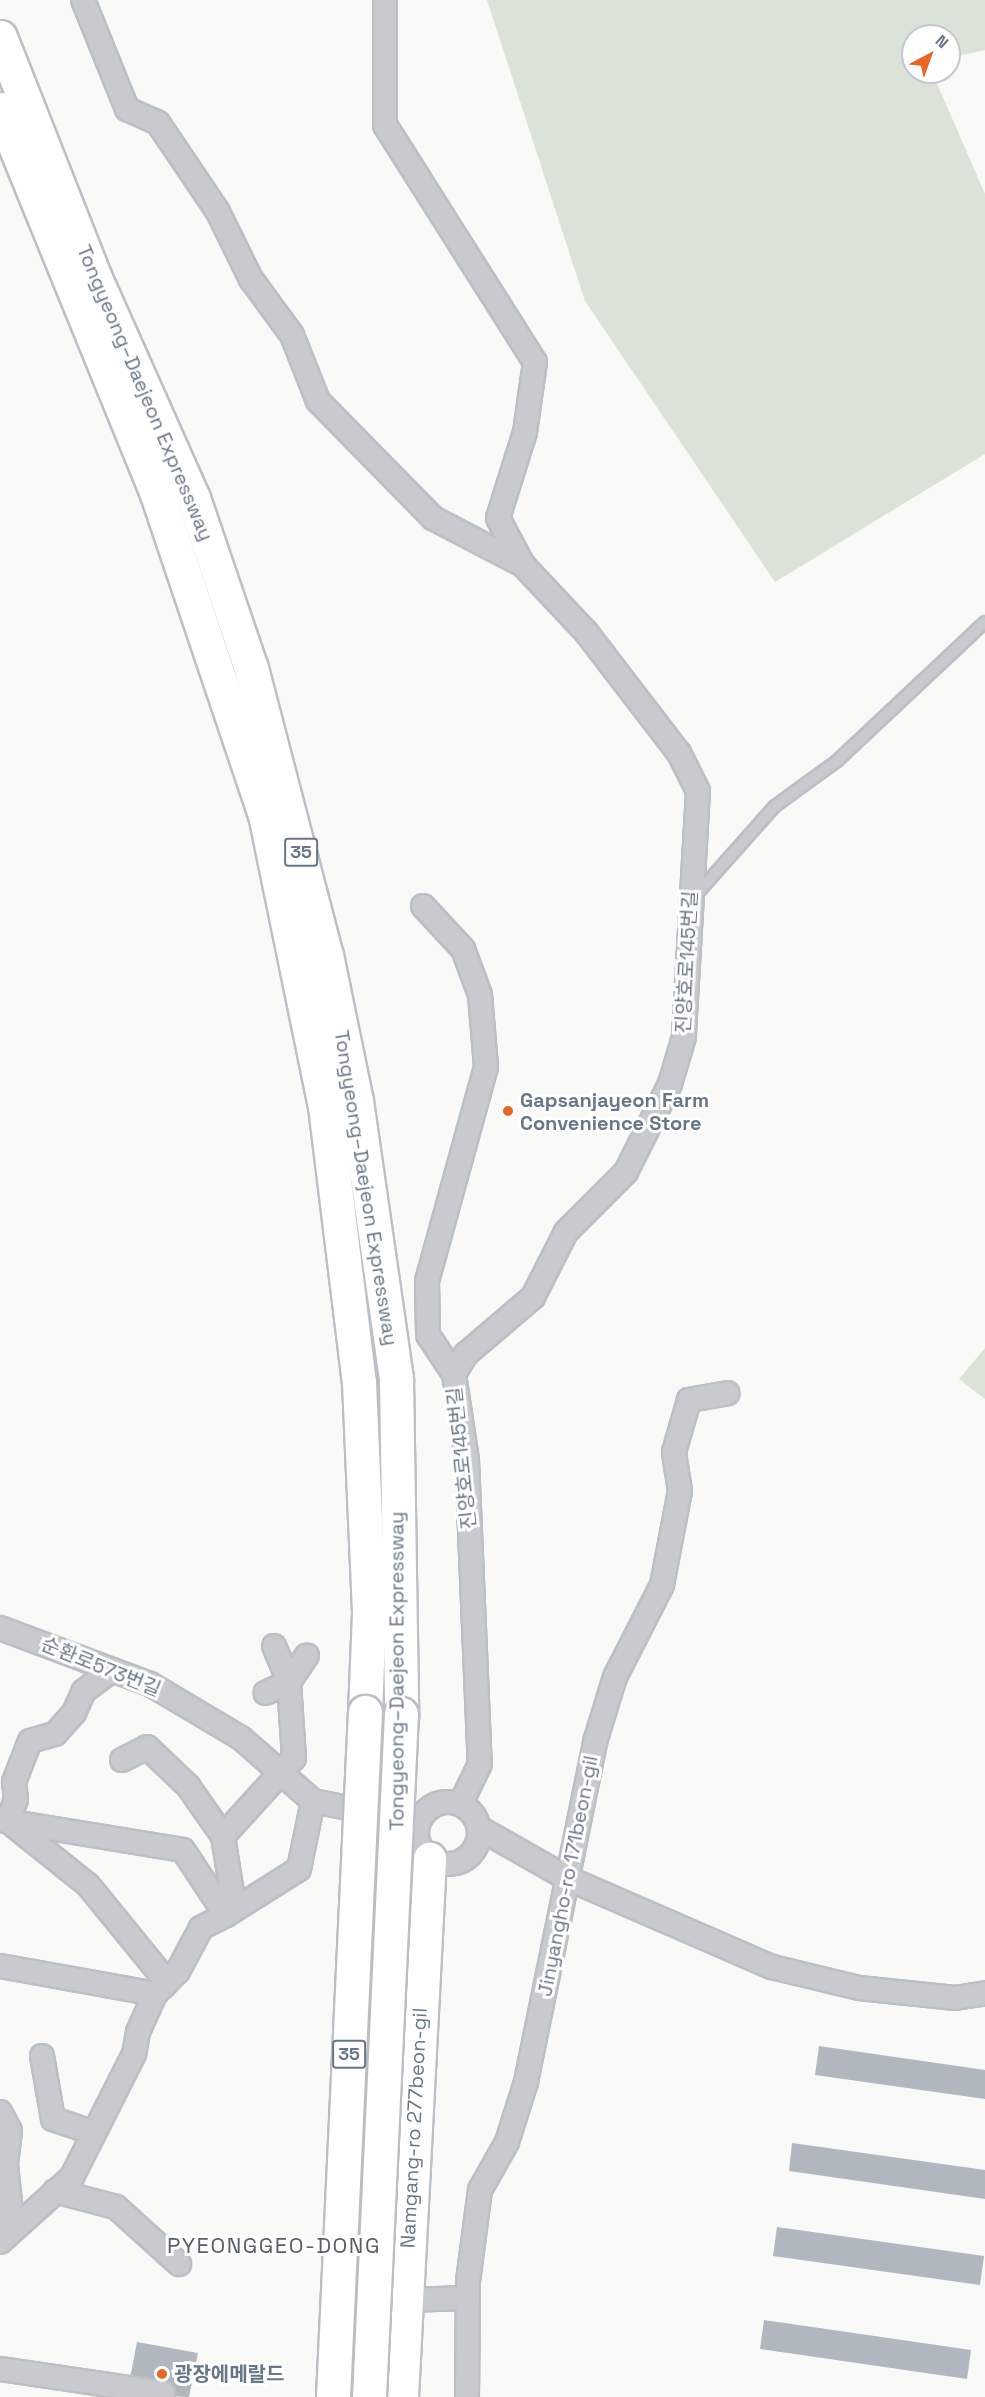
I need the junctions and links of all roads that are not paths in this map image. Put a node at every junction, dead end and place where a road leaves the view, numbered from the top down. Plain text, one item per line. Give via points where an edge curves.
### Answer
1 (83, 0) edge
2 (385, 0) edge
3 (0, 37) edge
4 (0, 109) edge
5 (522, 565) junction
6 (985, 622) edge
7 (689, 903) junction
8 (423, 906) dead end
9 (454, 1374) junction
10 (727, 1393) dead end
11 (0, 1628) edge
12 (274, 1646) dead end
13 (307, 1655) dead end
14 (112, 1670) junction
15 (289, 1682) junction
16 (265, 1693) dead end
17 (122, 1761) dead end
18 (279, 1775) junction
19 (314, 1801) junction
20 (461, 1803) junction
21 (4, 1820) edge
22 (418, 1822) junction
23 (479, 1828) junction
24 (223, 1836) junction
25 (430, 1858) junction
26 (567, 1878) junction
27 (230, 1910) junction
28 (0, 1966) edge
29 (159, 1990) junction
30 (985, 1993) edge
31 (42, 2056) dead end
32 (0, 2112) edge
33 (94, 2133) junction
34 (55, 2191) junction
35 (4, 2233) edge
36 (179, 2264) dead end
37 (468, 2298) junction
38 (405, 2300) junction
39 (0, 2369) edge
40 (163, 2393) dead end
41 (333, 2397) edge
42 (369, 2397) edge
43 (402, 2397) edge
44 (466, 2397) edge

1 - 5 street via 126,109 158,123 218,212 251,279 292,335 318,401 433,518
2 - 5 street via 385,125 535,362 525,432 498,518
3 - 42 highway, Tongyeong–Daejeon Expressway / 35, bridge via 95,278 193,498 251,668 326,955 357,1101 396,1379 401,1714
4 - 41 highway, Tongyeong–Daejeon Expressway / 35, bridge via 157,495 265,814 325,1106 359,1382 369,1612
5 - 7 street, 진양호로145번길 via 593,641 679,753 698,791 699,830
6 - 7 lane via 837,761 775,806
7 - 9 street, 진양호로145번길 via 684,1037 670,1084 626,1172 566,1232 533,1297 466,1354
8 - 9 street via 463,949 480,995 486,1067 427,1281 429,1335
9 - 20 street, 진양호로145번길 via 467,1460 480,1764
10 - 26 street, Jinyangho-ro 171beon-gil via 689,1400 674,1452 680,1491 662,1585 615,1677
11 - 14 street, 순환로573번길
12 - 15 street
13 - 15 street
14 - 18 street, 순환로573번길 via 150,1684 241,1738
14 - 21 street via 84,1691 74,1713 55,1734 30,1741 14,1782 16,1798
15 - 16 street
15 - 18 street via 294,1758
17 - 24 street via 147,1747 188,1786
18 - 19 street, 순환로573번길
18 - 24 street
19 - 22 street, 순환로573번길
19 - 27 street via 299,1869 262,1896
20 - 22 street via 440,1802
20 - 23 street
21 - 27 street via 183,1850
21 - 29 street via 88,1885 167,1982
22 - 25 street via 417,1842
23 - 25 street via 476,1848 460,1862
23 - 26 street
24 - 27 street
25 - 38 street, Namgang-ro 277beon-gil
26 - 30 street via 772,1967 859,1988 955,1998
26 - 37 street, Jinyangho-ro 171beon-gil via 526,2082 507,2142 480,2190
27 - 29 street via 201,1928
28 - 29 street
29 - 33 street via 138,2031 134,2054
31 - 33 street via 53,2119
32 - 35 street via 10,2131
33 - 34 street via 72,2177
34 - 35 street
34 - 36 street via 116,2207
37 - 38 street
37 - 44 street, Jinyangho-ro 171beon-gil
38 - 43 street, Namgang-ro 277beon-gil
39 - 40 street

